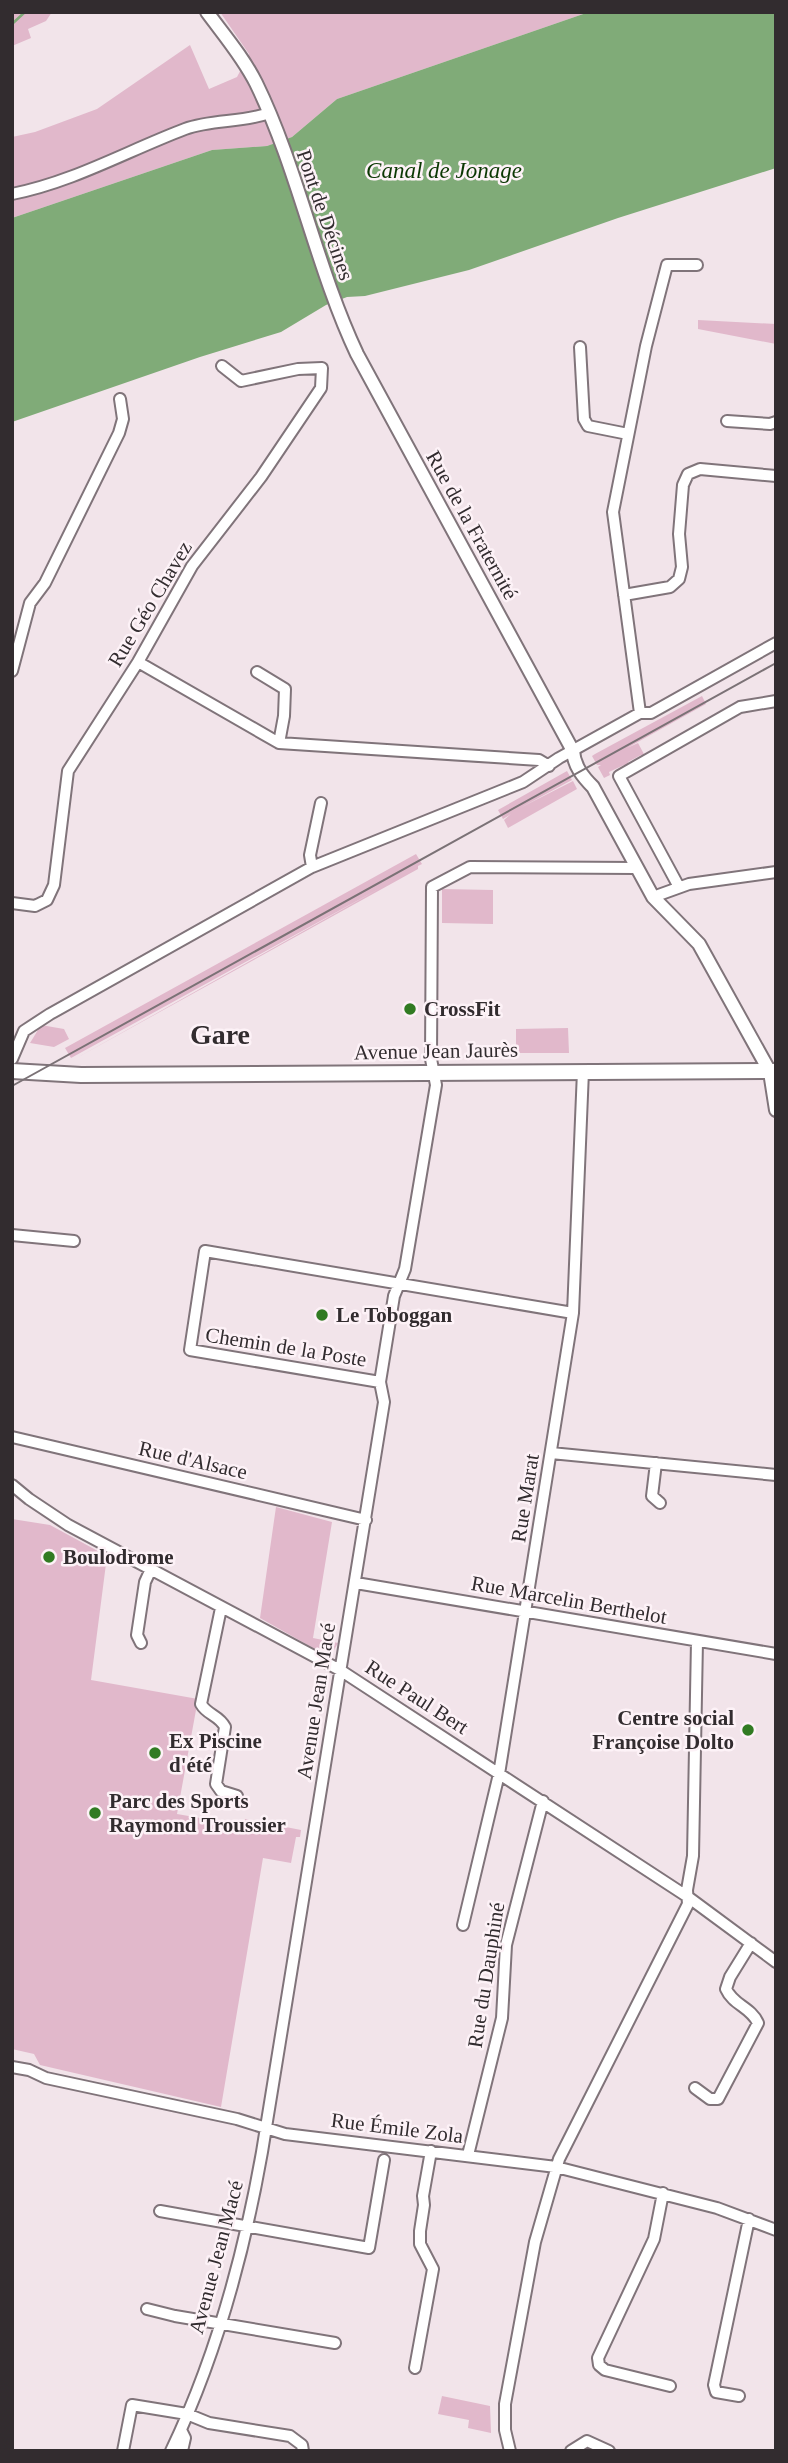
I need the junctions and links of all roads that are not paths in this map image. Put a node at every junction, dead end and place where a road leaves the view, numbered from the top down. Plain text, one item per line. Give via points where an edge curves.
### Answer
1 (206, 12) edge
2 (270, 113) junction
3 (12, 194) edge
4 (697, 265) dead end
5 (340, 316) joint
6 (580, 346) dead end
7 (222, 366) dead end
8 (120, 399) dead end
9 (727, 421) dead end
10 (776, 422) edge
11 (628, 434) junction
12 (776, 476) edge
13 (624, 595) junction
14 (776, 643) edge
15 (138, 663) junction
16 (12, 671) edge
17 (257, 672) dead end
18 (776, 701) edge
19 (640, 713) junction
20 (279, 743) junction
21 (573, 751) junction
22 (549, 766) junction
23 (321, 803) dead end
24 (312, 867) junction
25 (636, 868) junction
26 (776, 872) edge
27 (679, 887) junction
28 (653, 897) junction
29 (12, 903) edge
30 (12, 1060) edge
31 (12, 1071) edge
32 (583, 1071) junction
33 (774, 1072) edge
34 (103, 1073) junction
35 (435, 1073) junction
36 (776, 1110) edge
37 (12, 1235) edge
38 (74, 1241) dead end
39 (399, 1285) junction
40 (573, 1313) junction
41 (380, 1382) junction
42 (12, 1437) edge
43 (551, 1453) junction
44 (656, 1463) junction
45 (776, 1475) edge
46 (12, 1485) edge
47 (660, 1503) dead end
48 (366, 1520) junction
49 (151, 1569) junction
50 (356, 1583) junction
51 (221, 1608) junction
52 (527, 1612) junction
53 (697, 1641) junction
54 (141, 1643) dead end
55 (776, 1654) edge
56 (340, 1670) junction
57 (499, 1774) junction
58 (237, 1796) dead end
59 (543, 1801) junction
60 (688, 1897) junction
61 (463, 1925) dead end
62 (751, 1943) junction
63 (776, 1962) edge
64 (12, 2067) edge
65 (695, 2088) dead end
66 (265, 2128) junction
67 (431, 2151) junction
68 (468, 2155) junction
69 (384, 2160) dead end
70 (556, 2167) junction
71 (663, 2193) junction
72 (160, 2211) dead end
73 (749, 2219) junction
74 (248, 2227) junction
75 (776, 2230) edge
76 (147, 2309) dead end
77 (220, 2323) junction
78 (335, 2343) dead end
79 (415, 2368) dead end
80 (670, 2386) dead end
81 (739, 2396) dead end
82 (187, 2414) junction
83 (181, 2430) junction
84 (122, 2451) edge
85 (171, 2451) edge
86 (182, 2451) edge
87 (303, 2451) edge
88 (510, 2451) edge
89 (571, 2451) edge
90 (608, 2451) edge

1 - 2 street, Pont de Décines via 255,80
2 - 3 street via 187,128 69,177
2 - 5 street, Pont de Décines
4 - 11 street via 667,265
5 - 21 street, Rue de la Fraternité
6 - 11 street via 584,419 588,426
7 - 15 street, Rue Géo Chavez via 241,381 322,368 321,388 261,477 192,566
8 - 16 street via 123,419 119,433 45,583 30,603
9 - 10 street
11 - 13 street via 613,512
12 - 13 street via 700,469 688,474 683,485 679,579 670,587
13 - 19 street
14 - 19 street via 651,713
15 - 20 street
15 - 29 street, Rue Géo Chavez via 68,771 54,885 47,900 36,906
17 - 20 street via 285,689
18 - 27 street via 740,707 619,776
19 - 21 street
20 - 22 street via 538,760
21 - 22 street
21 - 25 street, Rue de la Fraternité via 573,760 593,787
22 - 24 street via 523,782
23 - 24 street via 310,855
24 - 30 street via 50,1014 24,1031
25 - 28 street, Rue de la Fraternité
25 - 35 street, Avenue Jean Macé via 470,867 432,887 431,1048
26 - 27 street
27 - 28 street
28 - 33 street, Rue de la Fraternité via 699,944
30 - 34 main road, Avenue Jean Jaurès
31 - 34 main road, Avenue Jean Jaurès
32 - 33 main road, Avenue Jean Jaurès
32 - 35 main road, Avenue Jean Jaurès
32 - 40 street, Rue Marat
33 - 36 street
34 - 35 main road, Avenue Jean Jaurès
35 - 39 street, Avenue Jean Macé
37 - 38 street
39 - 40 street
39 - 41 street, Avenue Jean Macé
39 - 41 street, Chemin de la Poste via 205,1251 190,1350
40 - 43 street, Rue Marat
41 - 48 street, Avenue Jean Macé via 384,1402
42 - 48 street, Rue d'Alsace
43 - 44 street
43 - 52 street, Rue Marat
44 - 45 street
44 - 47 street via 652,1496
46 - 49 street, Rue Paul Bert via 68,1524
48 - 50 street, Avenue Jean Macé
49 - 51 street, Rue Paul Bert
49 - 54 street via 137,1635
50 - 52 street, Rue Marcelin Berthelot
50 - 56 street, Avenue Jean Macé
51 - 56 street, Rue Paul Bert
51 - 58 street via 201,1704 225,1727 216,1784 221,1791
52 - 53 street, Rue Marcelin Berthelot
52 - 57 street, Rue Marat
53 - 55 street, Rue Marcelin Berthelot
53 - 60 street via 693,1856
56 - 57 street, Rue Paul Bert
56 - 66 street, Avenue Jean Macé
57 - 59 street, Rue Paul Bert
57 - 61 street, Rue Marat
59 - 60 street, Rue Paul Bert
59 - 68 street, Rue du Dauphiné via 506,1945 502,2018
60 - 62 street, Rue Paul Bert
60 - 70 street
62 - 63 street, Rue Paul Bert
62 - 65 street via 726,1989 758,2023 718,2099
64 - 66 street, Rue Émile Zola
66 - 67 street, Rue Émile Zola
66 - 74 street, Avenue Jean Macé
67 - 68 street, Rue Émile Zola
67 - 79 street via 420,2244 433,2269
68 - 70 street, Rue Émile Zola
69 - 74 street via 369,2248
70 - 71 street, Rue Émile Zola
70 - 88 street via 535,2242 505,2404
71 - 73 street, Rue Émile Zola
71 - 80 street via 654,2239 598,2358 605,2370
72 - 74 street
73 - 75 street, Rue Émile Zola
73 - 81 street via 714,2385 716,2392
74 - 77 street, Avenue Jean Macé
76 - 77 street
77 - 78 street
77 - 82 street, Avenue Jean Macé
82 - 83 street, Avenue Jean Macé
82 - 84 street via 132,2405
82 - 87 street via 209,2423 290,2436
83 - 85 street, Avenue Jean Macé
83 - 86 street via 185,2438
89 - 90 street via 587,2441

